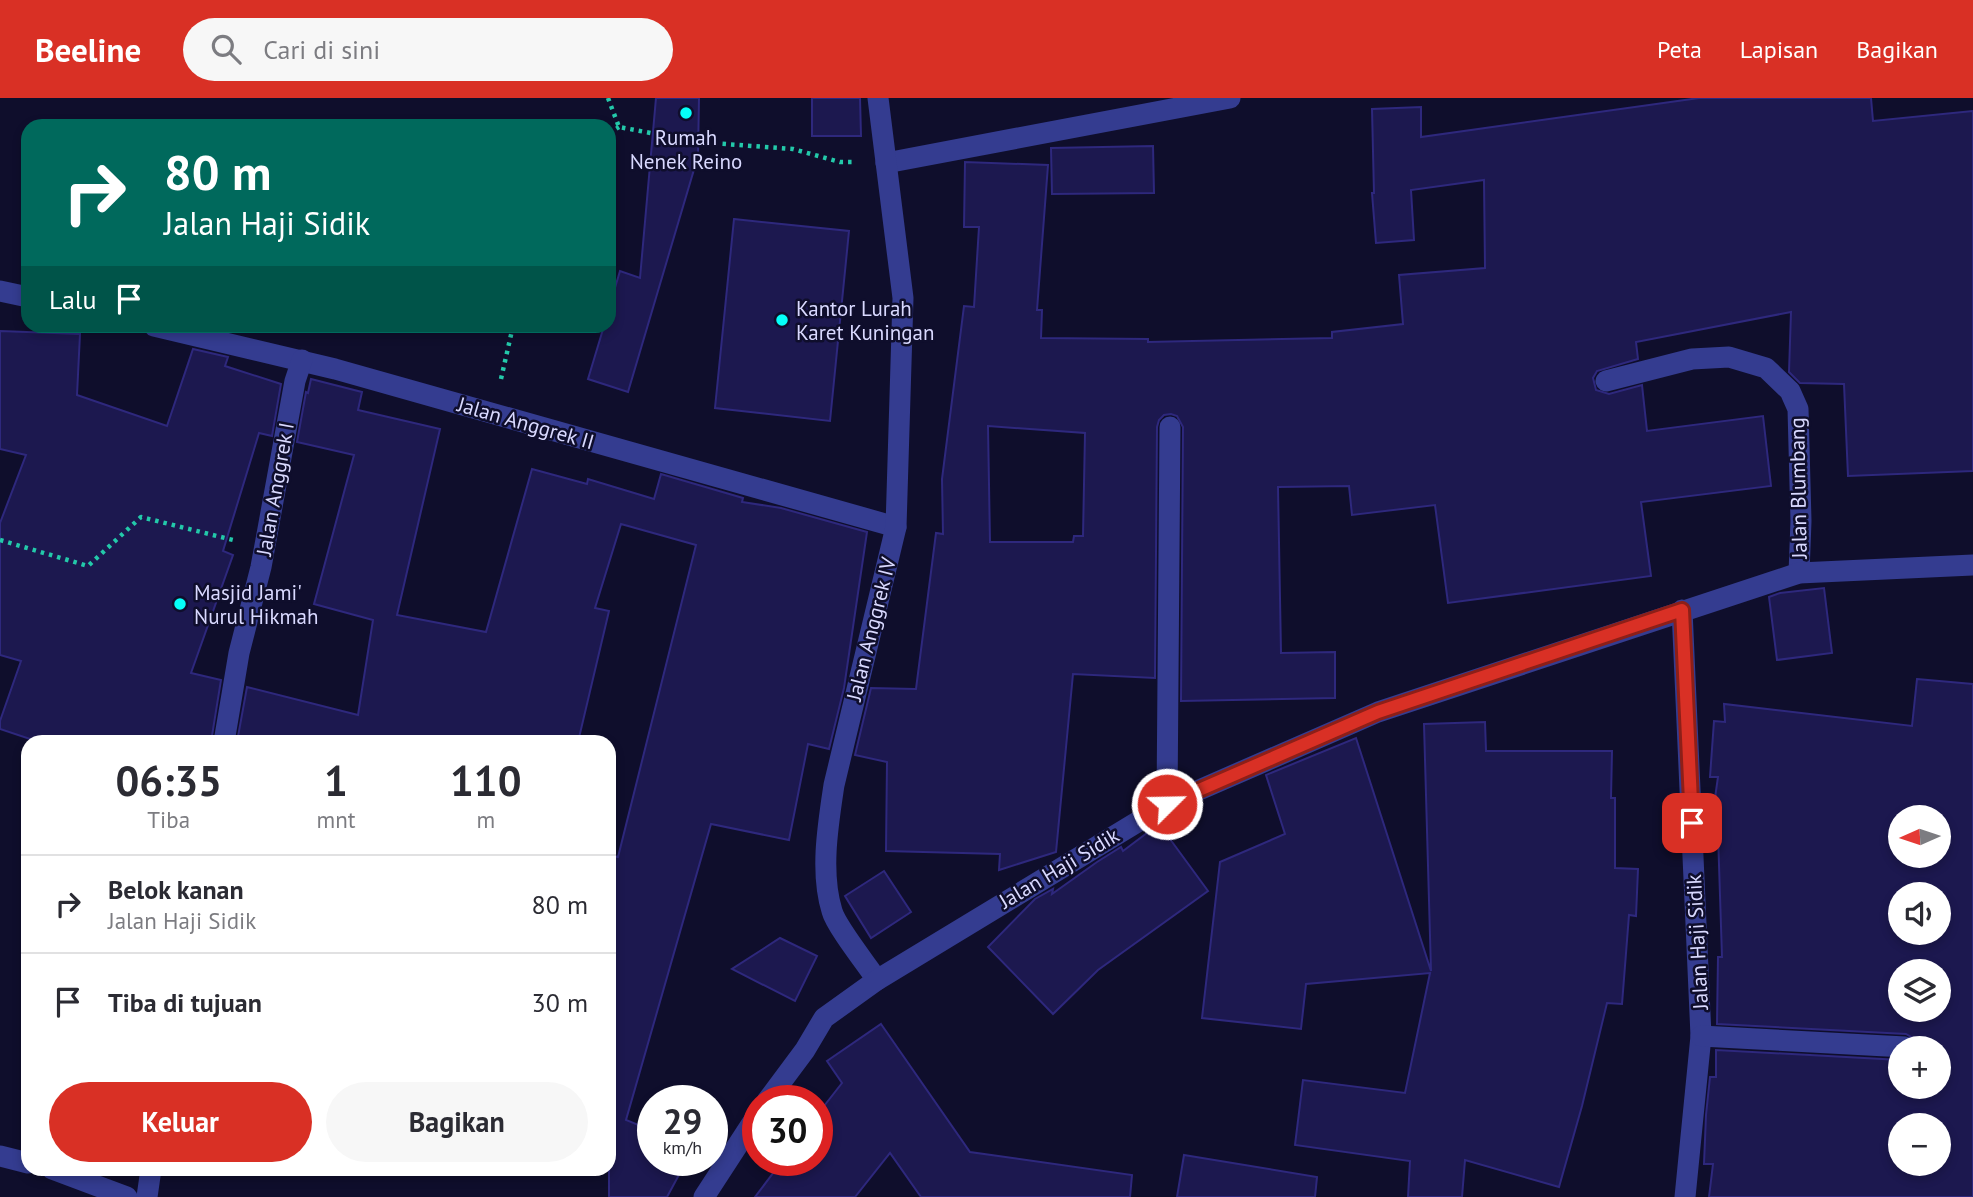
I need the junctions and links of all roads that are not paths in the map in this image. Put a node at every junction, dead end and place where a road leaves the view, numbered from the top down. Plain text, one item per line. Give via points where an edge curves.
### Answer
1 (878, 98) edge
2 (1230, 98) edge
3 (886, 163) junction
4 (0, 291) edge
5 (21, 296) edge
6 (184, 333) edge
7 (302, 360) junction
8 (1606, 381) dead end
9 (1170, 427) dead end
10 (896, 527) junction
11 (1973, 565) edge
12 (1799, 573) junction
13 (1682, 610) junction
14 (225, 735) edge
15 (1167, 804) junction
16 (877, 980) junction
17 (1701, 1036) junction
18 (1888, 1046) edge
19 (780, 1085) edge
20 (742, 1139) edge
21 (0, 1156) edge
22 (21, 1161) edge
23 (71, 1176) edge
24 (150, 1176) edge
25 (127, 1197) edge
26 (147, 1197) edge
27 (704, 1197) edge
28 (1685, 1197) edge

1 - 3 street, Jalan Anggrek IV
2 - 3 street
3 - 10 street, Jalan Anggrek IV via 903,298
4 - 5 street
6 - 7 street, Jalan Anggrek II
7 - 10 street, Jalan Anggrek II
7 - 14 street, Jalan Anggrek I
8 - 12 street, Jalan Blumbang via 1692,359 1729,357 1766,368 1790,391 1798,408
9 - 15 street
10 - 16 street, Jalan Anggrek IV via 828,826 832,913
11 - 12 street, Jalan Blumbang
12 - 13 street, Jalan Blumbang
13 - 15 street, Jalan Haji Sidik via 1378,712
13 - 17 street, Jalan Haji Sidik
15 - 16 street, Jalan Haji Sidik
16 - 19 street via 824,1018
17 - 18 street
17 - 28 street, Jalan Haji Sidik
20 - 27 street
21 - 22 street
23 - 25 street
24 - 26 street

